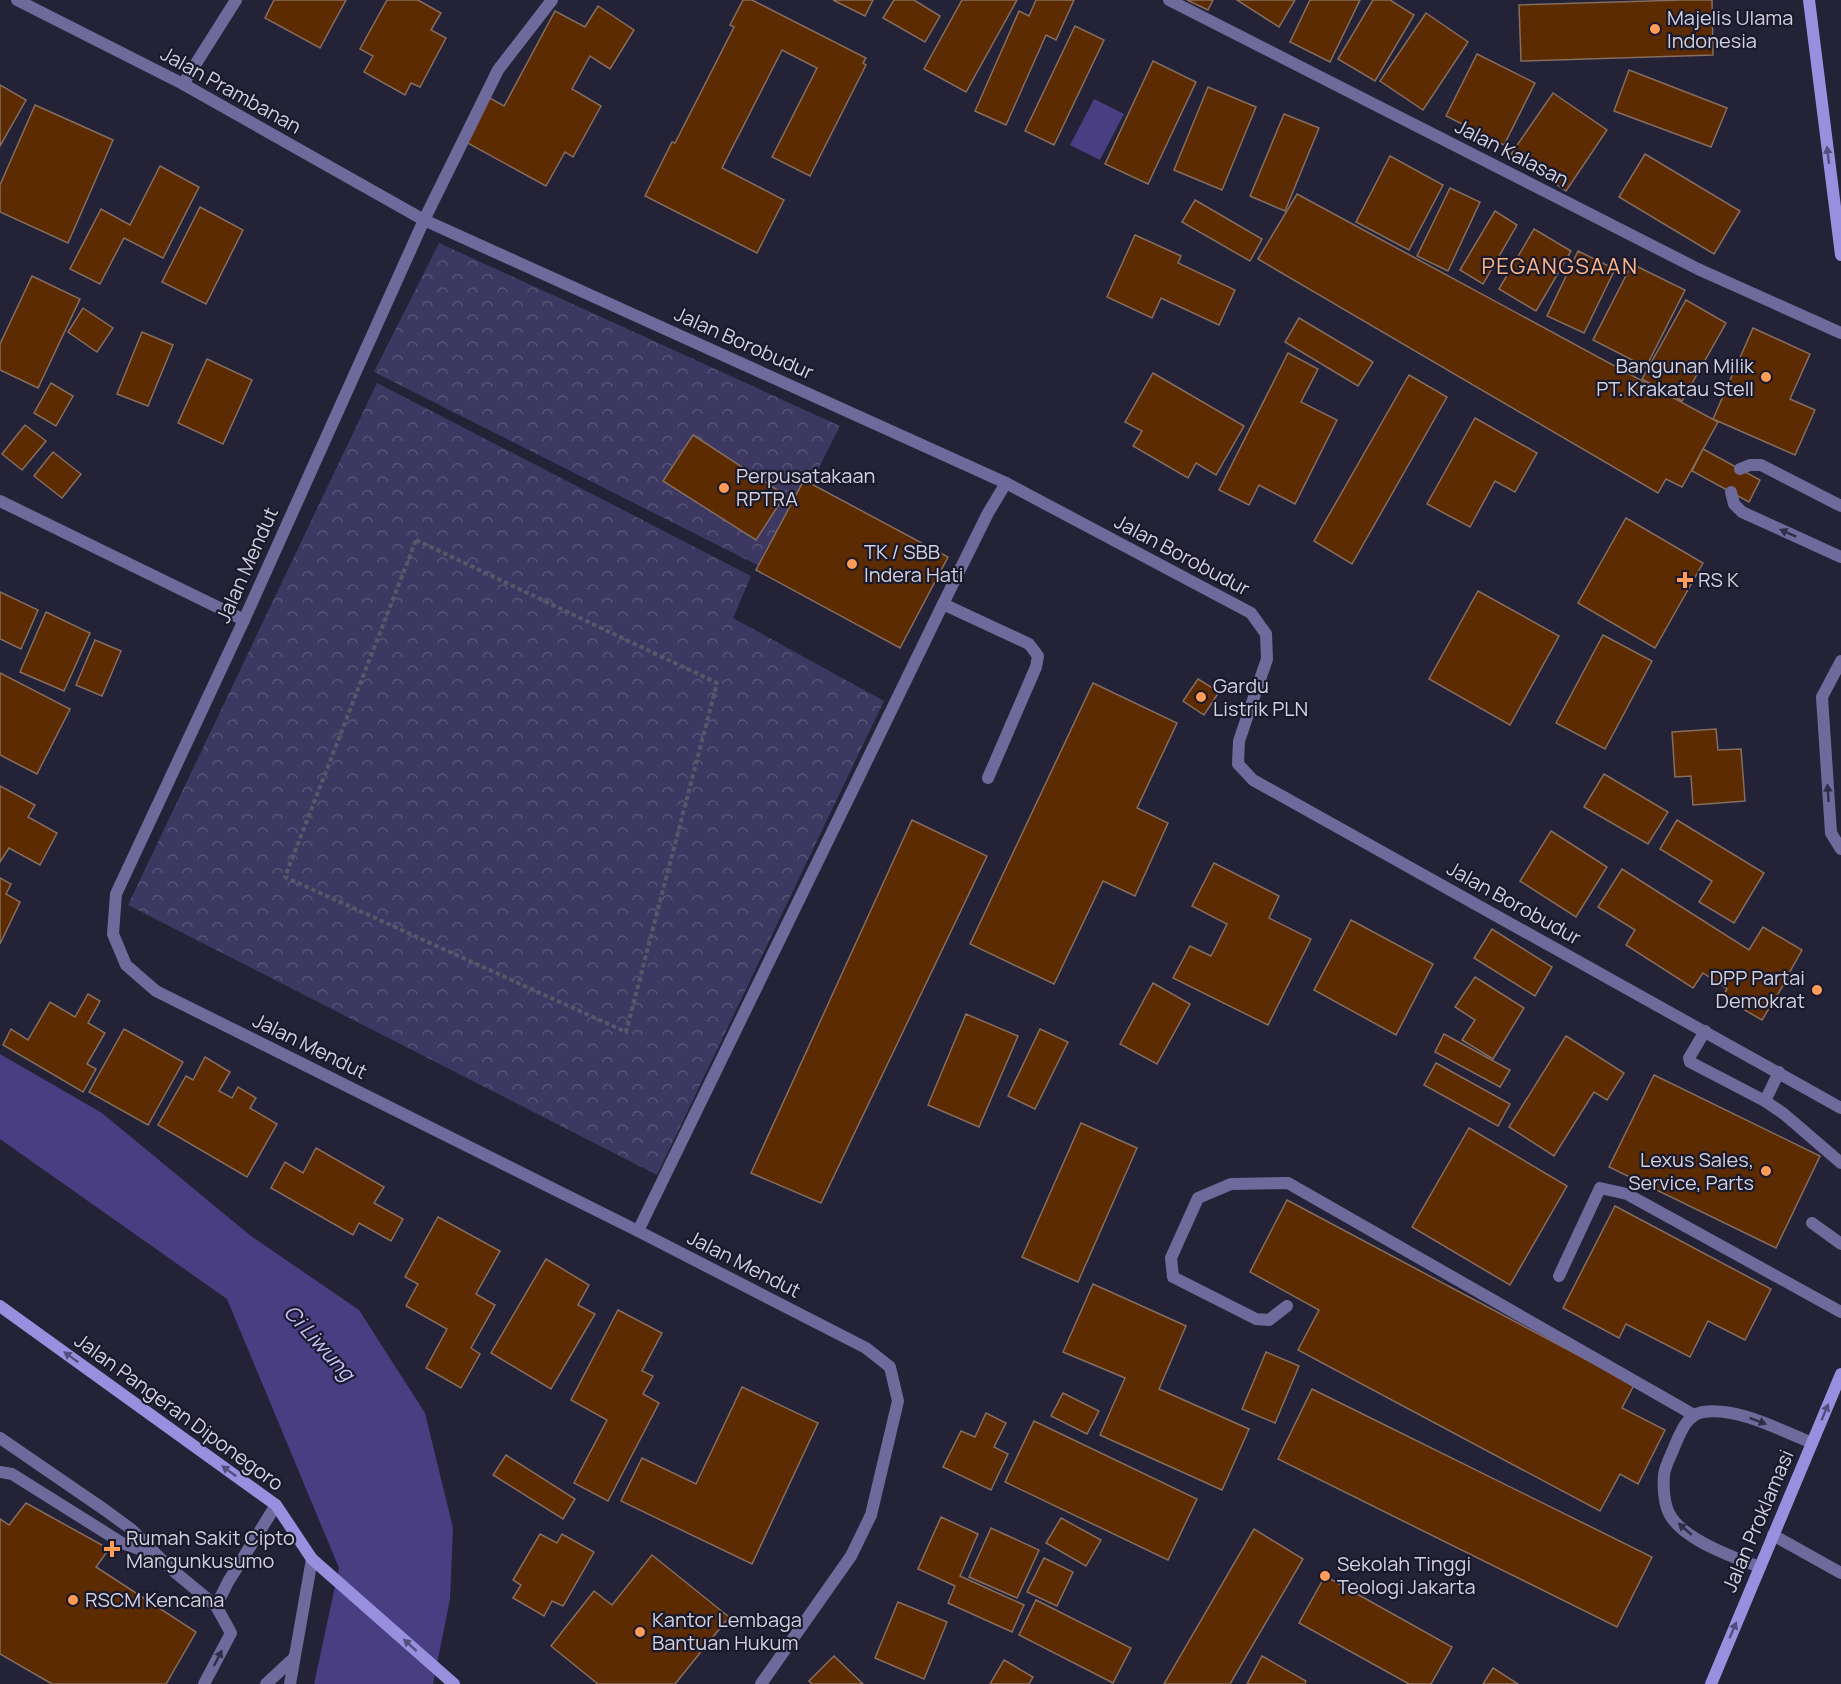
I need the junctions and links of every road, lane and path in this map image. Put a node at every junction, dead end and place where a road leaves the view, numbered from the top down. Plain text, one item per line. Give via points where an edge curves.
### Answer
1 (17, 0) edge
2 (236, 0) edge
3 (552, 0) edge
4 (1169, 0) edge
5 (1809, 0) edge
6 (183, 84) junction
7 (424, 220) junction
8 (1841, 255) edge
9 (1841, 333) edge
10 (1740, 470) dead end
11 (1006, 483) junction
12 (1731, 492) dead end
13 (0, 501) edge
14 (1841, 506) edge
15 (1841, 557) edge
16 (943, 603) junction
17 (244, 620) junction
18 (1841, 661) edge
19 (988, 778) dead end
20 (1841, 849) edge
21 (1705, 1031) junction
22 (627, 1032) joint
23 (1779, 1072) junction
24 (1765, 1101) junction
25 (1839, 1104) edge
26 (1841, 1163) edge
27 (1812, 1224) dead end
28 (638, 1231) junction
29 (1841, 1244) edge
30 (1558, 1276) dead end
31 (0, 1306) edge
32 (1287, 1306) dead end
33 (1841, 1312) edge
34 (1841, 1374) edge
35 (1694, 1415) junction
36 (0, 1438) edge
37 (1812, 1443) junction
38 (0, 1472) edge
39 (276, 1505) junction
40 (1773, 1535) junction
41 (155, 1554) junction
42 (312, 1559) junction
43 (1760, 1567) junction
44 (1841, 1573) edge
45 (216, 1606) junction
46 (294, 1658) junction
47 (204, 1684) edge
48 (266, 1684) edge
49 (290, 1684) edge
50 (454, 1684) edge
51 (761, 1684) edge
52 (1711, 1684) edge

1 - 6 street, Jalan Prambanan
2 - 6 street
3 - 7 street, Jalan Mendut via 498,70
4 - 9 street, Jalan Kalasan via 1688,264
8 -> 5 main road
6 - 7 street, Jalan Prambanan
7 - 11 street, Jalan Borobudur
7 - 17 street, Jalan Mendut
10 - 14 street via 1761,465
11 - 16 street
11 - 21 street, Jalan Borobudur via 1251,614 1266,634 1266,658 1239,741 1238,764 1253,780
15 -> 12 street via 1742,512 1734,504
13 - 17 street
16 - 19 street via 1029,644 1038,656
16 - 28 street
17 - 28 street, Jalan Mendut via 116,894 113,934 126,965 156,991
20 -> 18 street via 1831,833 1822,697
21 - 23 street, Jalan Borobudur
21 - 24 street via 1690,1062
22 - 22 path via 285,877 416,540 717,683
23 - 24 street
23 - 25 street, Jalan Borobudur
24 - 26 street
27 - 29 street
28 - 51 street, Jalan Mendut via 866,1348 890,1367 897,1401 872,1515 851,1556
30 - 33 street via 1600,1188 1626,1194
39 -> 31 main road, Jalan Pangeran Diponegoro
32 - 35 street via 1269,1320 1256,1319 1173,1276 1171,1258 1198,1198 1231,1184 1288,1184
37 -> 34 main road, Jalan Proklamasi
35 -> 37 street via 1724,1411
43 -> 35 street via 1710,1547 1687,1533 1670,1516 1664,1474 1682,1427
36 - 41 street via 105,1510
37 - 40 main road, Jalan Proklamasi
38 - 41 street via 12,1474 122,1543
39 - 42 main road, Jalan Pangeran Diponegoro
39 - 45 street
40 - 43 main road, Jalan Proklamasi
40 - 44 street
41 - 45 street
42 - 46 street
50 -> 42 main road, Jalan Pangeran Diponegoro
52 -> 43 main road, Jalan Proklamasi
47 -> 45 street via 231,1633
46 - 48 street
46 - 49 street

